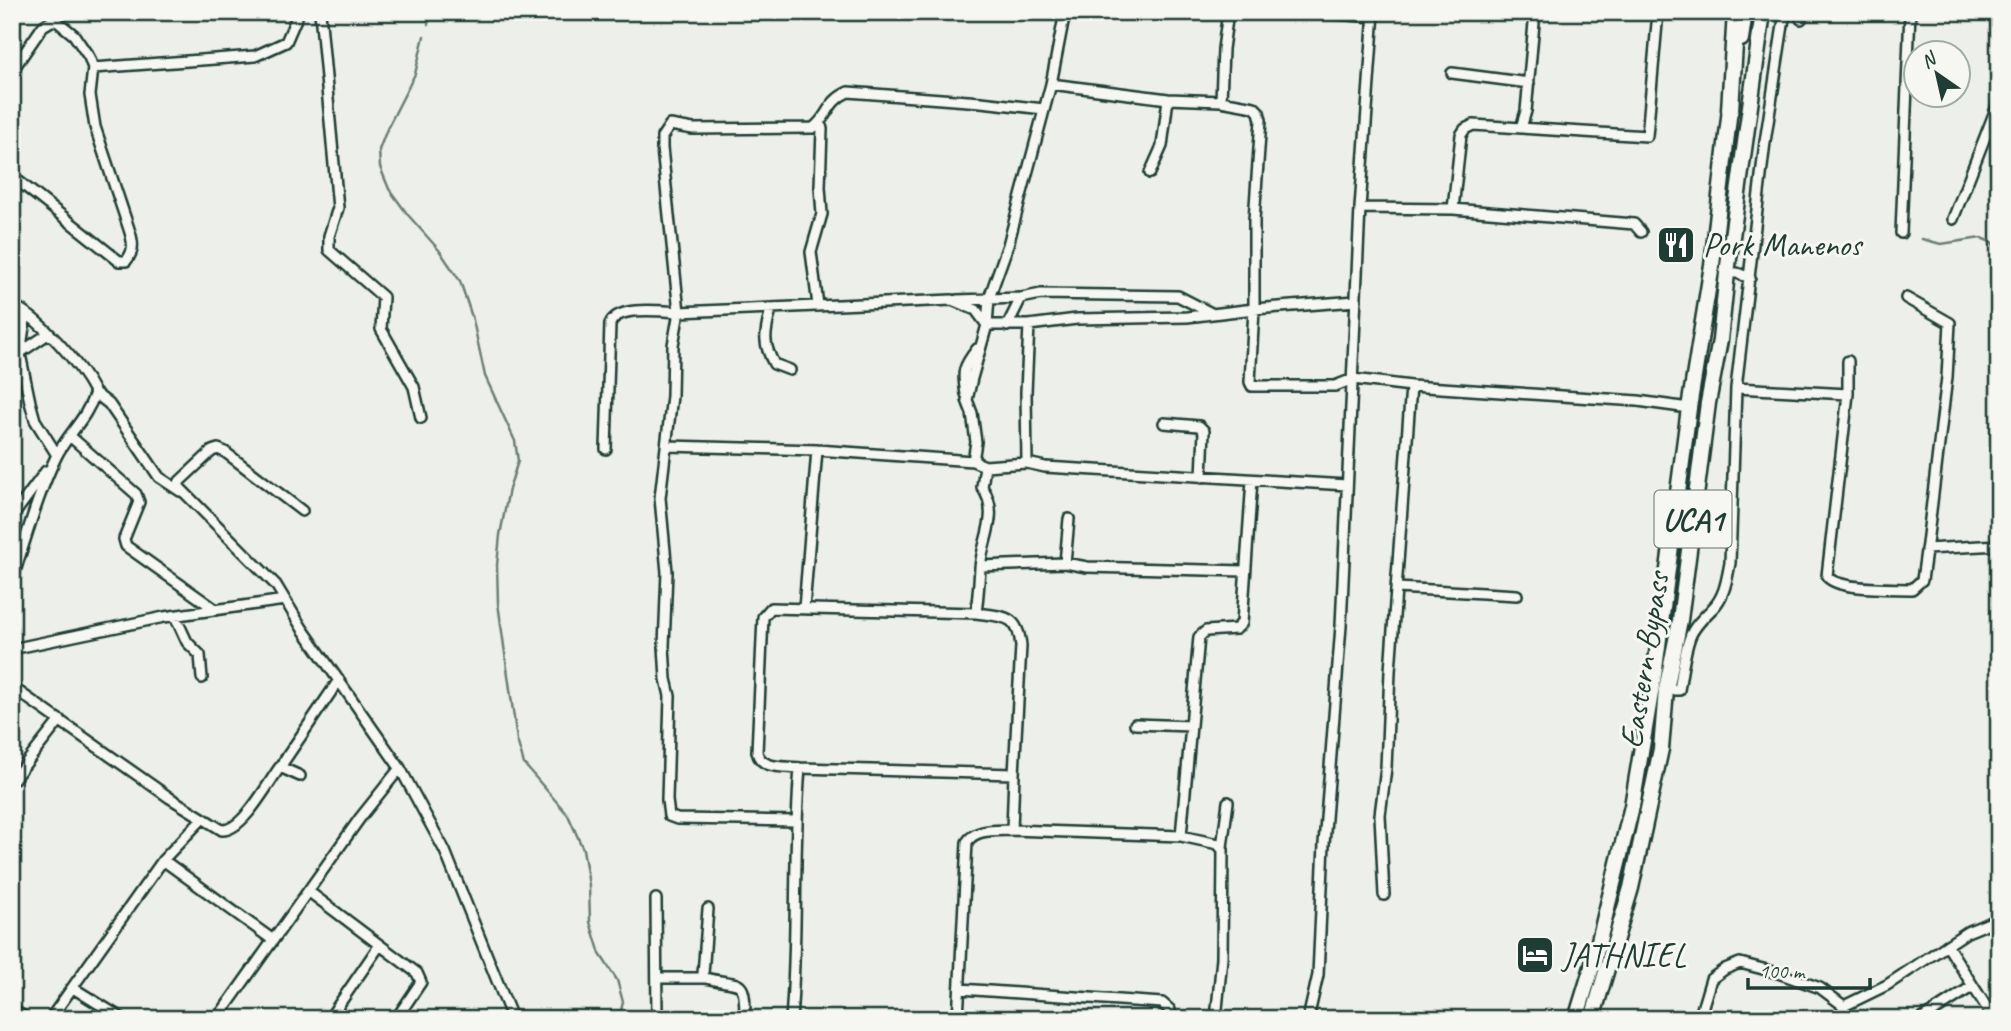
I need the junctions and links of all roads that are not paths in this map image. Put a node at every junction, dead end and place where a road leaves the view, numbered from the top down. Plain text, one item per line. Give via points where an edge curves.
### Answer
1 (299, 12) edge
2 (320, 12) edge
3 (1065, 12) edge
4 (1228, 12) edge
5 (1309, 12) edge
6 (1535, 12) edge
7 (1657, 12) edge
8 (1737, 12) edge
9 (1745, 12) edge
10 (1763, 12) edge
11 (1785, 12) edge
12 (1910, 12) edge
13 (1374, 15) edge
14 (93, 68) junction
15 (12, 71) edge
16 (1452, 74) dead end
17 (1529, 83) junction
18 (1052, 84) junction
19 (1168, 99) junction
20 (1221, 101) junction
21 (1999, 101) edge
22 (1044, 110) junction
23 (1730, 110) junction
24 (820, 123) junction
25 (1521, 128) junction
26 (1150, 173) dead end
27 (12, 176) edge
28 (1360, 208) junction
29 (1453, 209) junction
30 (1954, 219) dead end
31 (1641, 232) dead end
32 (1901, 233) dead end
33 (1727, 273) junction
34 (1750, 278) junction
35 (989, 298) junction
36 (1021, 298) junction
37 (1906, 298) dead end
38 (952, 300) junction
39 (1356, 300) junction
40 (12, 304) edge
41 (818, 305) junction
42 (771, 309) junction
43 (1254, 309) junction
44 (679, 312) junction
45 (26, 313) junction
46 (1211, 313) junction
47 (987, 325) junction
48 (1029, 325) junction
49 (1007, 326) junction
50 (48, 334) junction
51 (16, 356) edge
52 (1848, 361) dead end
53 (790, 370) dead end
54 (1353, 379) junction
55 (1411, 386) junction
56 (1736, 388) junction
57 (95, 393) junction
58 (1848, 394) junction
59 (1689, 408) junction
60 (421, 418) dead end
61 (1164, 423) dead end
62 (1686, 436) junction
63 (71, 437) junction
64 (1704, 438) junction
65 (667, 446) junction
66 (606, 449) dead end
67 (817, 450) junction
68 (57, 455) junction
69 (973, 461) junction
70 (1027, 463) junction
71 (985, 466) junction
72 (1202, 477) junction
73 (1252, 480) junction
74 (1347, 485) junction
75 (182, 492) junction
76 (302, 511) dead end
77 (12, 517) edge
78 (1069, 519) dead end
79 (1999, 545) edge
80 (1926, 550) junction
81 (1065, 563) junction
82 (980, 566) junction
83 (1244, 571) junction
84 (12, 580) edge
85 (1397, 588) junction
86 (1517, 595) dead end
87 (285, 600) junction
88 (804, 608) junction
89 (216, 610) junction
90 (976, 613) junction
91 (175, 616) junction
92 (12, 649) edge
93 (202, 678) dead end
94 (339, 680) junction
95 (12, 687) edge
96 (1666, 690) junction
97 (60, 720) junction
98 (1135, 724) dead end
99 (1191, 726) junction
100 (280, 767) junction
101 (401, 768) junction
102 (800, 768) junction
103 (1014, 774) junction
104 (300, 776) dead end
105 (12, 781) edge
106 (1228, 802) dead end
107 (202, 819) junction
108 (796, 821) junction
109 (1012, 830) junction
110 (1181, 836) junction
111 (1222, 847) junction
112 (163, 860) junction
113 (308, 891) junction
114 (1384, 895) dead end
115 (656, 899) dead end
116 (708, 909) dead end
117 (1999, 919) edge
118 (273, 940) junction
119 (1947, 945) junction
120 (379, 946) junction
121 (658, 978) junction
122 (705, 978) junction
123 (1973, 986) junction
124 (73, 988) junction
125 (960, 989) junction
126 (1844, 1006) junction
127 (12, 1009) edge
128 (510, 1013) dead end
129 (401, 1017) edge
130 (27, 1019) edge
131 (50, 1019) edge
132 (123, 1019) edge
133 (217, 1019) edge
134 (329, 1019) edge
135 (657, 1019) edge
136 (745, 1019) edge
137 (791, 1019) edge
138 (958, 1019) edge
139 (1171, 1019) edge
140 (1216, 1019) edge
141 (1308, 1019) edge
142 (1576, 1019) edge
143 (1592, 1019) edge
144 (1699, 1019) edge
145 (1842, 1019) edge
146 (1922, 1019) edge
147 (1994, 1019) edge

1 - 14 street via 289,39 255,56
2 - 60 street via 338,208 328,236 329,250 383,296 381,329 414,387
3 - 18 street
4 - 20 street
5 - 13 street
6 - 17 street
7 - 25 street via 1647,136
8 - 23 highway
9 - 23 main road, Eastern Bypass / UCA1
10 - 33 main road, Eastern Bypass / UCA1
11 - 34 street
12 - 32 street
13 - 28 street
14 - 15 street via 74,35 53,20 43,26
14 - 27 street via 90,95 95,127 130,229 131,255 119,261
16 - 17 street
17 - 25 street
18 - 19 street
18 - 22 street
19 - 20 street
19 - 26 street via 1162,146
20 - 43 street via 1254,107 1261,120
21 - 30 street
22 - 24 street via 848,92 832,102
22 - 35 street
23 - 59 main road, Eastern Bypass / UCA1
24 - 41 street via 822,214 811,253
24 - 44 street via 813,128 693,129 670,125 662,137 662,148
25 - 29 street via 1473,125 1465,129
28 - 29 street
28 - 39 street
29 - 31 street via 1634,224
33 - 34 street
33 - 64 main road, Eastern Bypass / UCA1
34 - 56 street
35 - 36 street
35 - 38 street
35 - 47 street
36 - 46 street via 1041,294 1178,296
36 - 49 street
37 - 80 street via 1950,323
38 - 41 street
38 - 47 street via 976,310
39 - 43 street
39 - 54 street
40 - 45 street
41 - 42 street
42 - 44 street
42 - 53 street via 764,337 766,351 774,364
43 - 46 street
43 - 54 street via 1252,386 1335,386
44 - 65 street
44 - 66 street via 632,312 612,318
45 - 50 street
45 - 51 street
46 - 48 street
47 - 49 street
47 - 69 street via 967,400 976,442
48 - 49 street
48 - 70 street
50 - 51 street
50 - 57 street
51 - 68 street via 35,420
52 - 58 street
54 - 55 street
54 - 74 street
55 - 59 street
55 - 85 street
56 - 58 street
56 - 96 street via 1726,585 1690,635 1679,691
57 - 63 street via 89,412
57 - 75 street via 109,404 159,477
58 - 80 street via 1827,576 1850,586 1912,589 1922,580
59 - 62 main road, Eastern Bypass / UCA1
61 - 72 street via 1199,426 1204,432
62 - 64 main road
62 - 142 main road, Eastern Bypass / UCA1 via 1632,806
63 - 68 street
63 - 89 street via 136,494 139,502 124,539 126,546
64 - 96 main road, Eastern Bypass / UCA1
65 - 67 street
65 - 108 street via 660,498 667,572 669,816
67 - 69 street
67 - 88 street
68 - 77 street
68 - 84 street
69 - 71 street
70 - 71 street
70 - 72 street
71 - 82 street via 982,486 991,499 990,523
72 - 73 street
73 - 74 street
73 - 83 street
74 - 141 street via 1318,975
75 - 76 street via 180,481 218,449
75 - 87 street via 276,585
78 - 81 street
79 - 80 street
81 - 82 street
81 - 83 street
82 - 90 street
83 - 99 street via 1240,627 1206,631 1199,638
85 - 86 street
85 - 114 street via 1380,815
87 - 89 street
87 - 94 street
88 - 90 street
88 - 102 street via 771,608 764,617 757,752 765,764
89 - 91 street
90 - 103 street via 1014,621 1020,634
91 - 92 street
91 - 93 street via 187,642 200,655
94 - 100 street
94 - 101 street
95 - 97 street
96 - 143 main road, Eastern Bypass / UCA1 via 1661,749 1631,888
97 - 105 street
97 - 107 street
98 - 99 street
99 - 110 street
100 - 104 street
100 - 107 street via 233,828 222,830
101 - 113 street
101 - 128 street via 445,852
102 - 103 street
102 - 108 street
103 - 109 street
106 - 111 street
107 - 112 street
108 - 137 street
109 - 110 street
109 - 125 street via 977,833 967,842
110 - 111 street
111 - 140 street via 1223,958
112 - 118 street
112 - 124 street
113 - 118 street
113 - 120 street
115 - 121 street
116 - 122 street
117 - 119 street
118 - 133 street
119 - 123 street
119 - 126 street via 1887,985
120 - 129 street via 417,973 421,982
120 - 134 street
121 - 122 street
121 - 135 street
122 - 136 street via 743,986
123 - 146 street
123 - 147 street
124 - 131 street
124 - 132 street
125 - 138 street
125 - 139 street via 1162,1003 1170,1010
126 - 144 street via 1819,988 1740,963 1711,979
126 - 145 street
127 - 130 street

